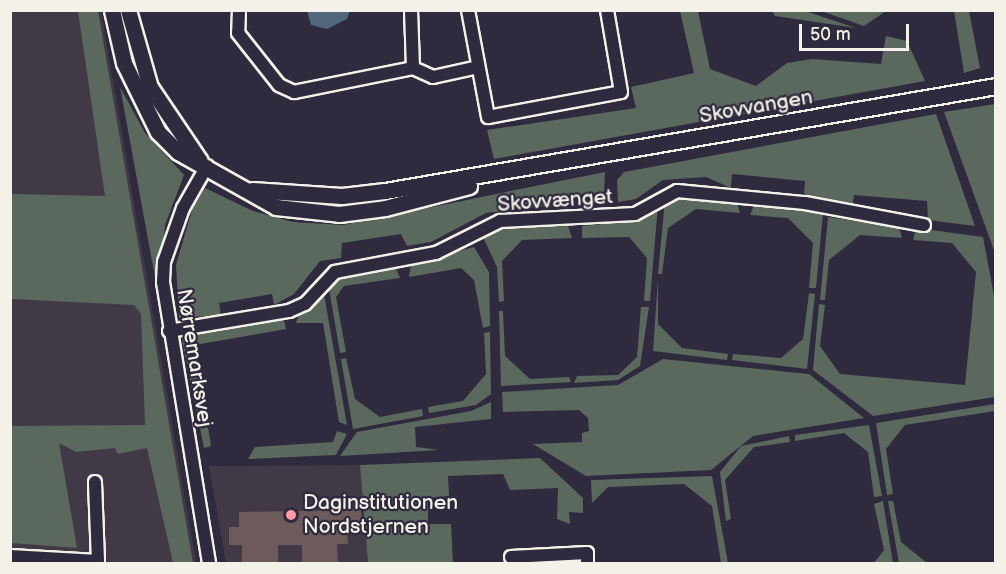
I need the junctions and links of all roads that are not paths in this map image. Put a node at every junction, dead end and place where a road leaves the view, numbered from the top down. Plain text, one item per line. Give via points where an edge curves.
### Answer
1 (112, 10) edge
2 (128, 10) edge
3 (239, 10) edge
4 (411, 10) edge
5 (468, 10) edge
6 (607, 10) edge
7 (478, 67) junction
8 (413, 68) junction
9 (996, 86) edge
10 (203, 164) junction
11 (924, 225) dead end
12 (169, 331) junction
13 (95, 482) dead end
14 (10, 556) edge
15 (511, 556) dead end
16 (209, 564) edge
17 (587, 564) edge

1 - 10 street, Skovvangen via 124,63 158,132 178,152
2 - 10 street, Skovvangen via 150,87
3 - 8 street via 238,33 286,89
4 - 8 street
5 - 7 street
6 - 7 street via 621,92 488,117
7 - 8 street via 434,77
9 - 10 street, Skovvangen via 524,171 342,196 252,190
10 - 12 street, Nørremarksvej via 164,262
11 - 12 street, Skovvænget via 805,203 677,191 635,214 500,221 436,252 335,272 304,304 289,311
12 - 16 street, Nørremarksvej
13 - 14 street via 98,561
15 - 17 street via 586,553

